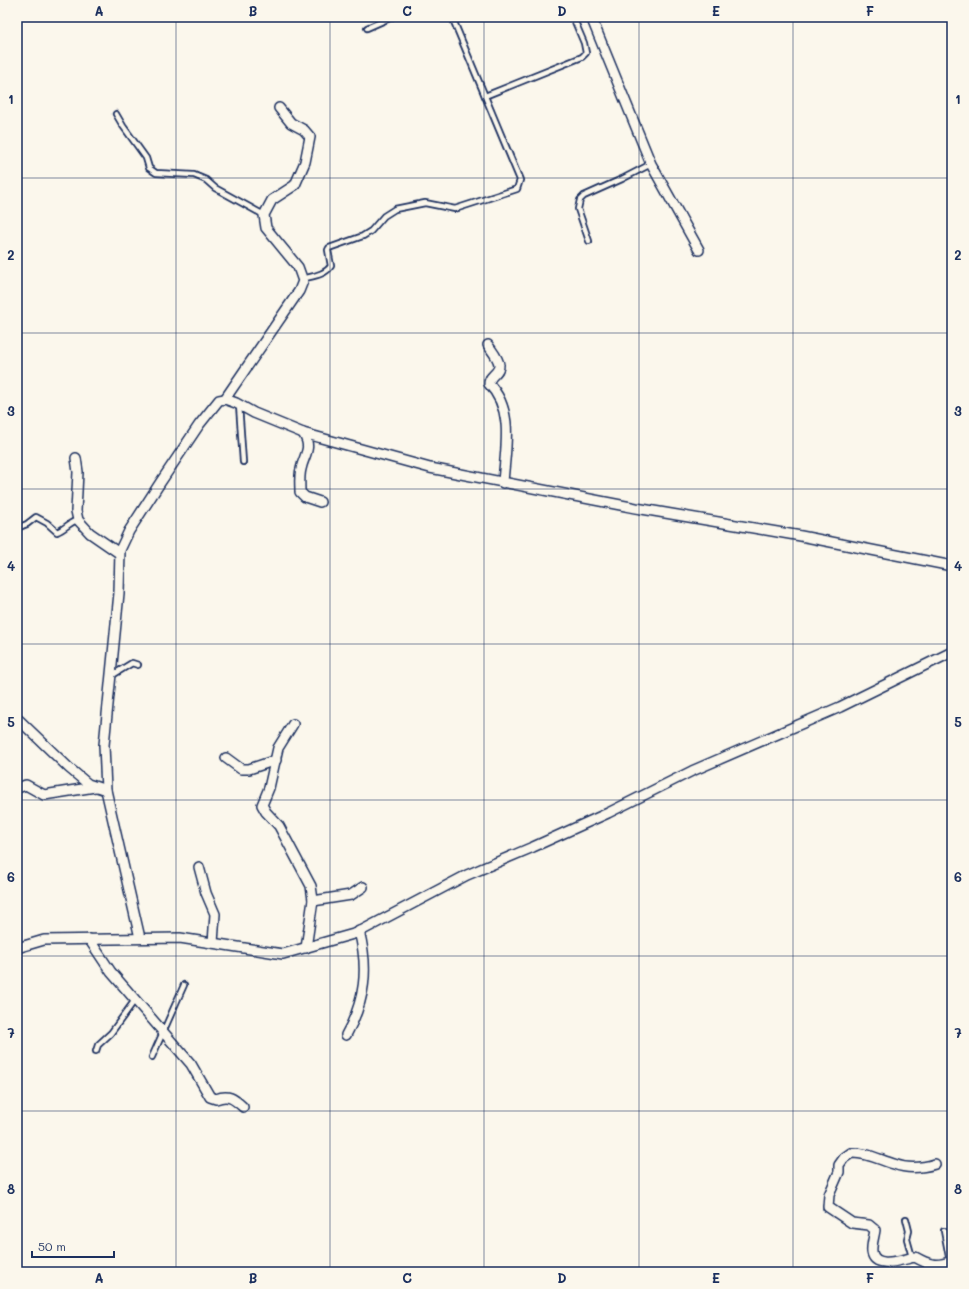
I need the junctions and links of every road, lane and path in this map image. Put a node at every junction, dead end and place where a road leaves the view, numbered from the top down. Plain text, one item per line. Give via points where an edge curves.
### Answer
1 (391, 17) edge
2 (452, 17) edge
3 (573, 17) edge
4 (591, 17) edge
5 (367, 28) dead end
6 (485, 96) junction
7 (279, 108) dead end
8 (116, 114) dead end
9 (651, 164) junction
10 (264, 216) junction
11 (589, 240) dead end
12 (699, 250) dead end
13 (302, 279) junction
14 (488, 345) dead end
15 (225, 399) junction
16 (239, 405) junction
17 (303, 433) junction
18 (76, 458) dead end
19 (243, 462) dead end
20 (503, 483) junction
21 (320, 502) dead end
22 (78, 520) junction
23 (17, 528) edge
24 (119, 553) junction
25 (952, 566) edge
26 (952, 652) edge
27 (138, 665) dead end
28 (111, 676) junction
29 (17, 718) edge
30 (293, 724) dead end
31 (226, 758) dead end
32 (276, 760) junction
33 (96, 787) junction
34 (17, 788) edge
35 (106, 790) junction
36 (199, 867) dead end
37 (363, 887) dead end
38 (313, 901) junction
39 (359, 932) junction
40 (140, 938) junction
41 (88, 939) junction
42 (213, 943) junction
43 (17, 948) edge
44 (306, 948) junction
45 (184, 986) dead end
46 (135, 1000) junction
47 (163, 1032) junction
48 (346, 1035) dead end
49 (96, 1051) dead end
50 (152, 1057) dead end
51 (243, 1107) dead end
52 (935, 1164) dead end
53 (906, 1219) dead end
54 (944, 1232) dead end
55 (912, 1257) junction
56 (951, 1261) edge

1 - 5 lane
2 - 6 lane
3 - 6 lane via 584,43 586,53 582,57
4 - 9 street
6 - 13 lane via 520,180 517,189 456,210 425,203 395,209 363,236 329,248 331,266 328,270
7 - 10 street via 291,123 304,130 310,137 305,162 295,185 272,200
8 - 10 lane via 146,158 149,168 156,173 194,175
9 - 11 lane via 580,200 578,209
9 - 12 street
10 - 13 street via 266,228 298,267
13 - 15 street via 299,291
14 - 20 street via 499,364 489,384 504,407 507,420
15 - 16 street
15 - 24 street via 219,400 199,425 129,531
16 - 17 street
16 - 19 lane
17 - 20 street via 430,468
17 - 21 street via 308,441 308,450 300,470 300,492 305,497
18 - 22 street
20 - 25 street
22 - 23 lane via 57,532 36,517
22 - 24 street via 90,533
24 - 28 street via 119,594
26 - 39 street via 840,707 692,771 533,848 467,875
27 - 28 lane via 128,664
28 - 35 street via 104,745
29 - 33 street via 69,768 88,784
30 - 32 street via 278,748
31 - 32 street via 240,769 249,769
32 - 38 street via 262,804 279,826 301,866 311,886
33 - 34 street via 44,795 26,785
33 - 35 street
35 - 40 street
36 - 42 street via 215,914
37 - 38 street via 351,895
38 - 44 street
39 - 44 street
39 - 48 street via 365,962 365,983
40 - 41 street
40 - 42 street via 180,938
41 - 43 street via 44,940
41 - 46 street via 110,972
42 - 44 street via 283,954
45 - 47 lane
46 - 47 street
46 - 49 lane via 111,1033 98,1045
47 - 50 lane
47 - 51 street via 191,1064 210,1097 231,1097
52 - 55 street via 922,1168 910,1167 895,1165 864,1154 851,1153 840,1164 829,1195 828,1207 834,1212 852,1223 869,1225 875,1230 872,1251 877,1262
53 - 55 lane via 909,1231 907,1239
54 - 56 lane
55 - 56 street via 939,1265

